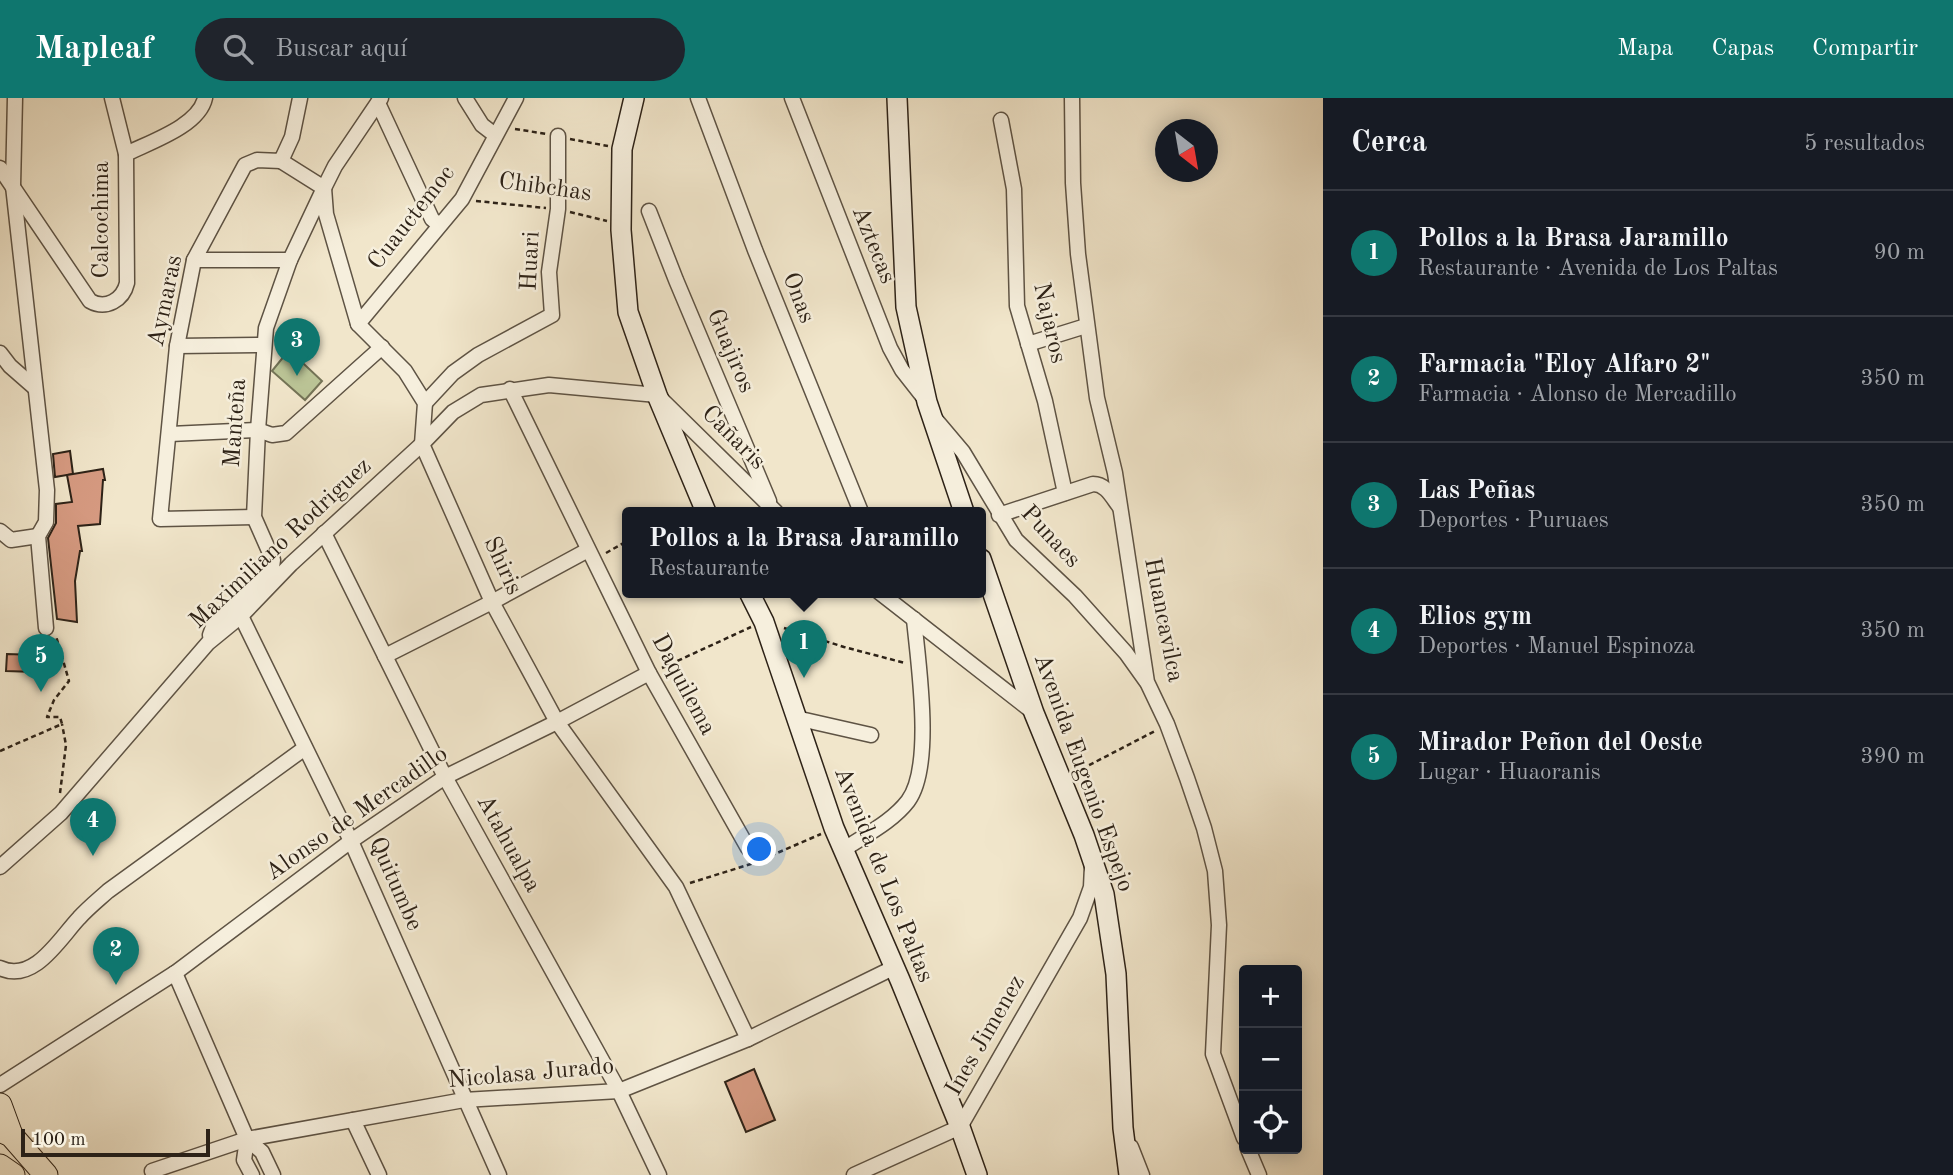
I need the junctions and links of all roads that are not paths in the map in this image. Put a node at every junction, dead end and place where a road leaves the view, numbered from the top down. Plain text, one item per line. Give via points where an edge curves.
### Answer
1 (15, 98) edge
2 (112, 98) edge
3 (205, 98) edge
4 (300, 98) edge
5 (465, 98) edge
6 (516, 98) edge
7 (634, 98) edge
8 (698, 98) edge
9 (792, 98) edge
10 (897, 98) edge
11 (1072, 98) edge
12 (380, 101) edge
13 (1000, 120) dead end
14 (495, 135) junction
15 (558, 136) dead end
16 (126, 154) junction
17 (281, 161) junction
18 (0, 168) edge
19 (13, 186) junction
20 (324, 188) junction
21 (649, 211) dead end
22 (439, 225) junction
23 (194, 260) junction
24 (290, 260) junction
25 (358, 324) junction
26 (1086, 326) junction
27 (1028, 344) junction
28 (264, 345) junction
29 (177, 346) junction
30 (382, 347) junction
31 (0, 353) edge
32 (34, 387) junction
33 (510, 389) junction
34 (657, 395) junction
35 (425, 403) junction
36 (929, 409) junction
37 (258, 430) junction
38 (170, 434) junction
39 (422, 444) junction
40 (1065, 493) junction
41 (704, 507) edge
42 (771, 507) edge
43 (773, 507) edge
44 (859, 507) edge
45 (962, 507) edge
46 (1120, 508) junction
47 (999, 514) junction
48 (254, 517) junction
49 (0, 531) edge
50 (324, 533) junction
51 (38, 537) junction
52 (591, 555) junction
53 (986, 574) edge
54 (752, 598) edge
55 (887, 598) edge
56 (895, 598) edge
57 (492, 602) junction
58 (898, 607) junction
59 (241, 616) junction
60 (914, 619) junction
61 (46, 628) road end
62 (208, 643) junction
63 (385, 656) junction
64 (649, 673) junction
65 (1147, 682) junction
66 (1034, 713) junction
67 (796, 718) junction
68 (557, 722) junction
69 (871, 735) dead end
70 (305, 748) junction
71 (445, 776) junction
72 (351, 841) junction
73 (748, 848) dead end
74 (844, 850) junction
75 (1092, 860) junction
76 (0, 867) edge
77 (895, 967) junction
78 (0, 968) edge
79 (175, 973) junction
80 (748, 1039) junction
81 (0, 1085) edge
82 (619, 1091) junction
83 (464, 1100) junction
84 (0, 1105) edge
85 (353, 1120) junction
86 (1239, 1124) edge
87 (960, 1127) junction
88 (1123, 1128) junction
89 (6, 1133) edge
90 (247, 1139) junction
91 (1250, 1154) edge
92 (0, 1166) edge
93 (152, 1171) dead end
94 (13, 1175) edge
95 (46, 1175) edge
96 (252, 1175) edge
97 (273, 1175) edge
98 (379, 1175) edge
99 (499, 1175) edge
100 (659, 1175) edge
101 (854, 1175) edge
102 (977, 1175) edge
103 (1129, 1175) edge
104 (1142, 1175) edge
105 (1259, 1175) edge

1 - 19 street
2 - 16 street, Calcochima
3 - 16 street via 197,115
4 - 17 street via 292,137
5 - 14 street via 482,125
6 - 14 street, Cuauctemoc
7 - 34 main road via 622,149 621,224 628,312
8 - 44 street, Onas via 754,250
9 - 36 street, Aztecas via 890,348
10 - 36 main road via 906,307
11 - 26 street, Huancavilca via 1073,183
12 - 20 street
12 - 22 street via 432,219
13 - 27 street, Najaros via 1014,189 1017,306
14 - 22 street, Cuauctemoc via 462,200
15 - 35 street, Huari via 558,209 549,267 552,315 478,355
16 - 19 street, Calcochima via 127,283 119,298 108,304 90,301
17 - 20 street
17 - 23 street, Aymaras via 257,160 246,165
18 - 19 street
19 - 32 street
20 - 24 street, Manteña
20 - 25 street
21 - 43 street, Guajiros
22 - 25 street, Cuauctemoc
23 - 24 street
23 - 29 street, Aymaras
24 - 28 street, Manteña
25 - 30 street
26 - 27 street
26 - 46 street, Huancavilca
27 - 40 street, Najaros
28 - 29 street
28 - 37 street, Manteña
29 - 38 street, Aymaras
30 - 35 street via 405,371
30 - 37 street via 290,431 272,435
31 - 32 street
32 - 51 street via 47,490 46,522
33 - 34 street, Maximiliano Rodriguez via 549,385
33 - 39 street, Maximiliano Rodriguez via 468,401
33 - 52 street, Daquilema
34 - 41 main road
34 - 42 street, Cañaris
35 - 39 street, Shiris
36 - 45 main road
36 - 47 street, Punaes via 963,452
37 - 38 street
37 - 48 street, Manteña
38 - 48 street, Aymaras via 160,519
39 - 50 street, Maximiliano Rodriguez
39 - 57 street, Shiris
40 - 46 street via 1098,484
40 - 47 street
46 - 65 street, Huancavilca
47 - 65 street, Punaes via 1016,540 1075,596
48 - 62 street, Manteña via 272,566 213,627
49 - 51 street via 11,540
50 - 59 street, Maximiliano Rodriguez
50 - 63 street, Atahualpa
51 - 61 street
52 - 57 street
52 - 64 street, Daquilema
53 - 66 main road, Avenida Eugenio Espejo
54 - 67 main road, Avenida de Los Paltas
55 - 58 street
56 - 58 street
57 - 63 street
57 - 68 street, Shiris
58 - 60 street
59 - 62 street, Maximiliano Rodriguez
59 - 70 street, Quitumbe
60 - 66 street
60 - 74 street via 922,748 917,782 908,800 888,820
62 - 76 street, Maximiliano Rodriguez via 61,813
63 - 71 street, Atahualpa
64 - 68 street, Alonso de Mercadillo
64 - 73 street, Daquilema
65 - 86 street, Huancavilca via 1204,828 1214,872 1219,925 1213,1054
66 - 75 main road, Avenida Eugenio Espejo
67 - 69 street
67 - 74 main road, Avenida de Los Paltas
68 - 71 street, Alonso de Mercadillo
68 - 80 street, Shiris via 676,887
70 - 72 street, Quitumbe
70 - 78 street via 108,891 45,958 19,970
71 - 72 street, Alonso de Mercadillo
71 - 82 street, Atahualpa
72 - 79 street, Alonso de Mercadillo
72 - 83 street, Quitumbe
74 - 77 main road, Avenida de Los Paltas
75 - 87 street, Ines Jimenez via 1091,887 1080,918
75 - 88 main road, Avenida Eugenio Espejo via 1104,894 1116,974
77 - 80 street, Nicolasa Jurado
77 - 87 main road, Avenida de Los Paltas
79 - 81 street, Alonso de Mercadillo
79 - 90 street
80 - 82 street, Nicolasa Jurado
82 - 83 street, Nicolasa Jurado
82 - 100 street, Atahualpa
83 - 85 street, Nicolasa Jurado
83 - 99 street, Quitumbe
84 - 89 main road
85 - 90 street, Nicolasa Jurado
85 - 98 street
87 - 101 street, Ines Jimenez
87 - 102 main road, Avenida de Los Paltas
88 - 103 main road, Avenida Eugenio Espejo
88 - 104 street
89 - 95 main road
90 - 93 street, Nicolasa Jurado
90 - 96 street via 244,1160
90 - 97 street via 262,1152
91 - 105 street
92 - 94 main road

